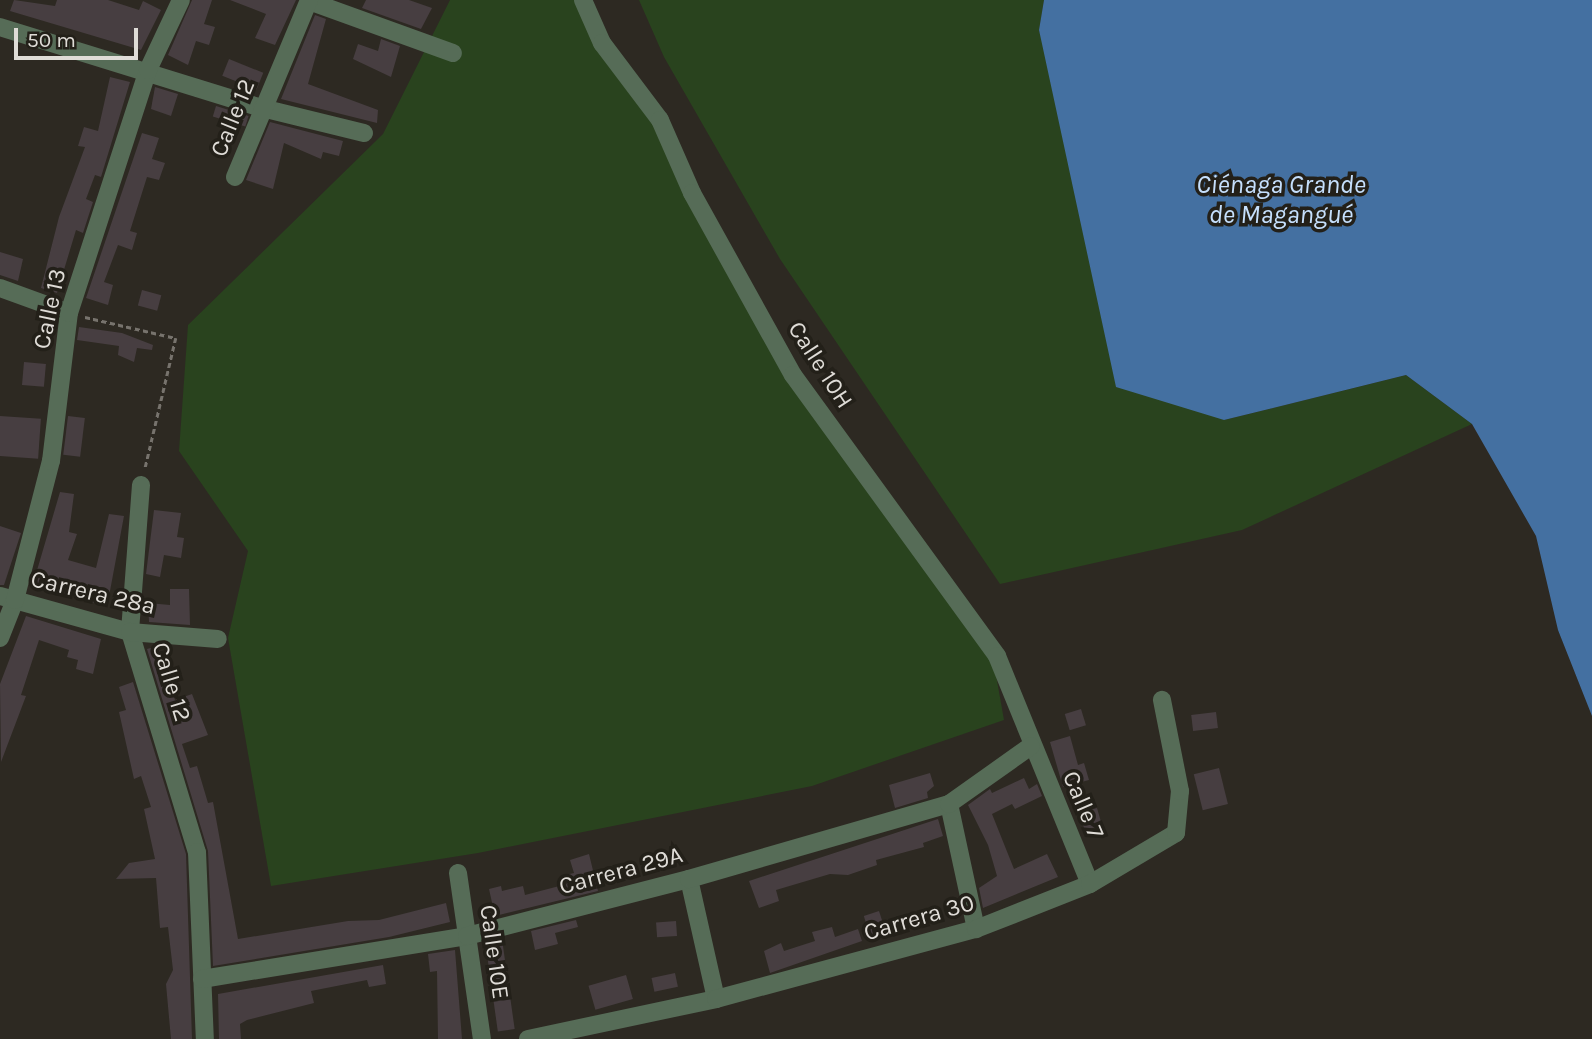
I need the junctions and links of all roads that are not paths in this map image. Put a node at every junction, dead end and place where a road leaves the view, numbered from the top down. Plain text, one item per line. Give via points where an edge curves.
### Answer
1 (181, 0) edge
2 (583, 0) edge
3 (309, 1) edge
4 (0, 26) edge
5 (453, 53) dead end
6 (148, 70) junction
7 (262, 108) junction
8 (364, 133) dead end
9 (235, 177) dead end
10 (0, 288) edge
11 (69, 313) junction
12 (141, 485) road end
13 (8, 598) edge
14 (130, 632) junction
15 (0, 638) edge
16 (218, 639) dead end
17 (1162, 700) dead end
18 (1031, 746) junction
19 (949, 804) junction
20 (458, 873) dead end
21 (689, 879) junction
22 (1090, 884) junction
23 (976, 929) junction
24 (467, 936) junction
25 (202, 979) junction
26 (716, 999) junction
27 (205, 1039) edge
28 (482, 1039) edge
29 (528, 1039) edge

1 - 6 street, Calle 13
2 - 18 street, Calle 10H via 602,43 660,120 691,193 793,375 997,656
3 - 5 street
3 - 7 street, Calle 12
4 - 6 street
6 - 7 street
6 - 11 street, Calle 13
7 - 8 street
7 - 9 street, Calle 12
10 - 11 street
11 - 13 street, Calle 13 via 51,461
12 - 14 street, Calle 12
13 - 14 street, Carrera 28a
13 - 15 street, Calle 13
14 - 16 street, Carrera 28a
14 - 25 street, Calle 12 via 197,852
17 - 22 street, Carrera 30 via 1180,791 1176,833
18 - 19 street, Carrera 29A
18 - 22 street, Calle 7
19 - 21 street, Carrera 29A
19 - 23 street
20 - 24 street, Calle 10E
21 - 24 street, Carrera 29A
21 - 26 street
22 - 23 street, Carrera 30
23 - 26 street, Carrera 30
24 - 25 street, Carrera 29A
24 - 28 street, Calle 10E
25 - 27 street, Calle 12
26 - 29 street, Carrera 30

